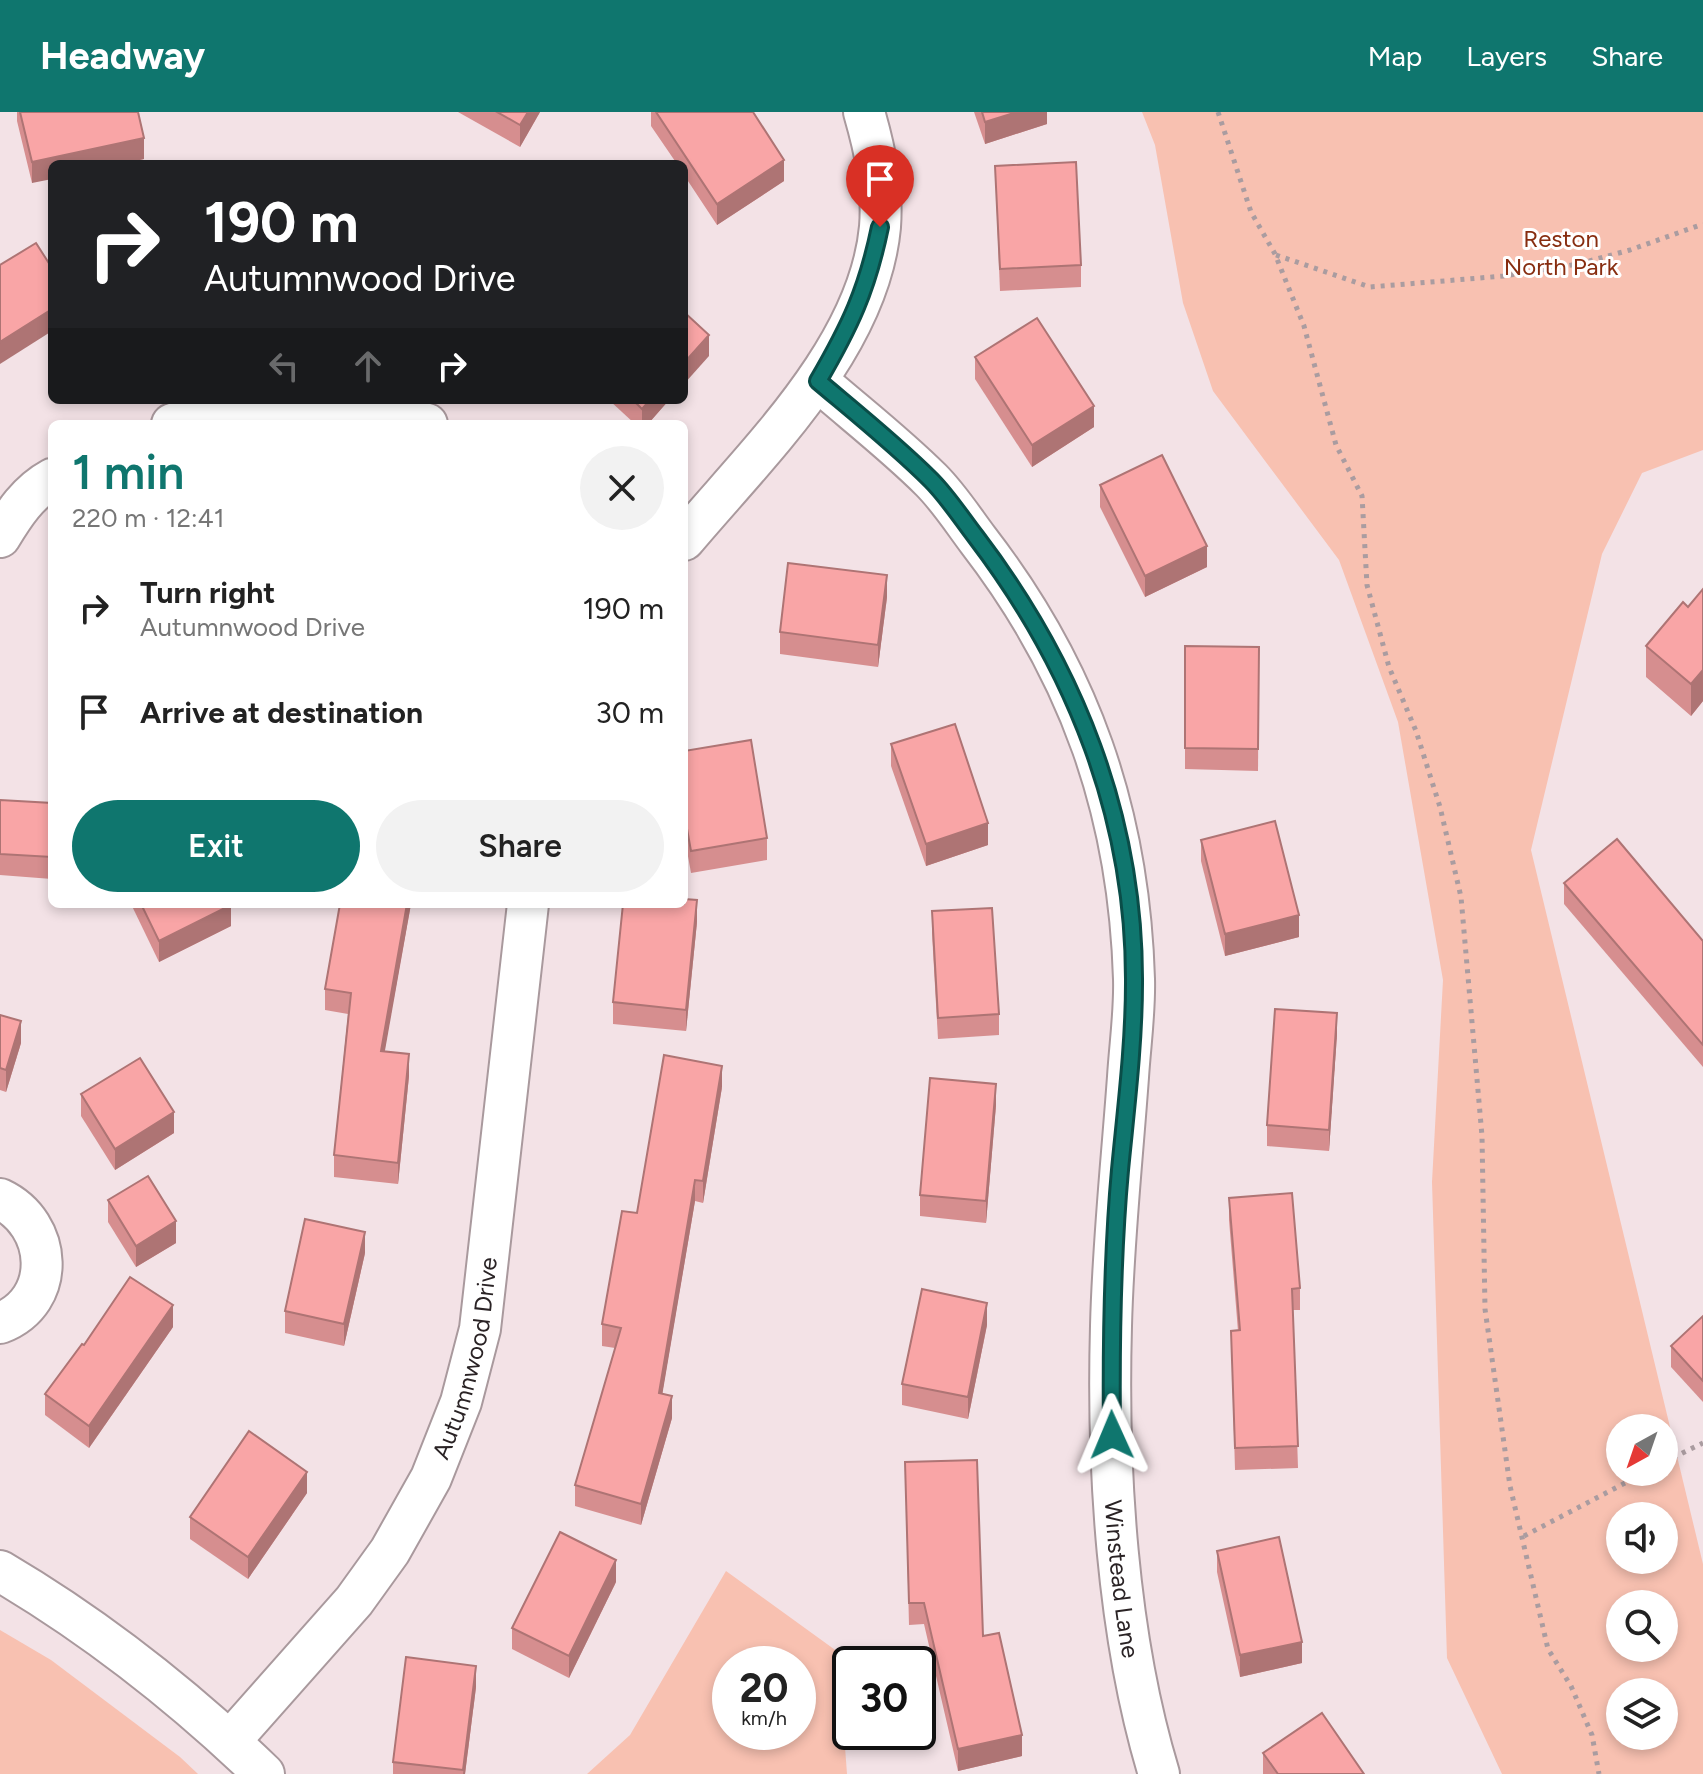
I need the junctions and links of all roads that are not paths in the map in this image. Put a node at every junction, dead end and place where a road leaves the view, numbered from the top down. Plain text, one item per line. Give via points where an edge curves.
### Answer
1 (864, 112) edge
2 (818, 381) junction
3 (190, 420) edge
4 (406, 420) edge
5 (48, 481) edge
6 (688, 535) edge
7 (0, 537) edge
8 (528, 908) edge
9 (0, 1199) edge
10 (0, 1323) edge
11 (0, 1571) edge
12 (230, 1741) junction
13 (264, 1774) edge
14 (1159, 1774) edge

1 - 2 street via 878,164 880,227 871,272 848,330
2 - 6 street
2 - 14 street, Winstead Lane via 933,482 1008,579 1065,679 1089,733 1114,816 1129,894 1134,983 1111,1327 1113,1489 1125,1609 1146,1731
3 - 4 street via 276,406 345,408
5 - 7 street via 17,508
8 - 12 street, Autumnwood Drive via 480,1329 461,1402 431,1478 390,1551 354,1601
9 - 10 street via 31,1223 41,1246 42,1274 32,1299
11 - 12 street via 133,1661
12 - 13 street

